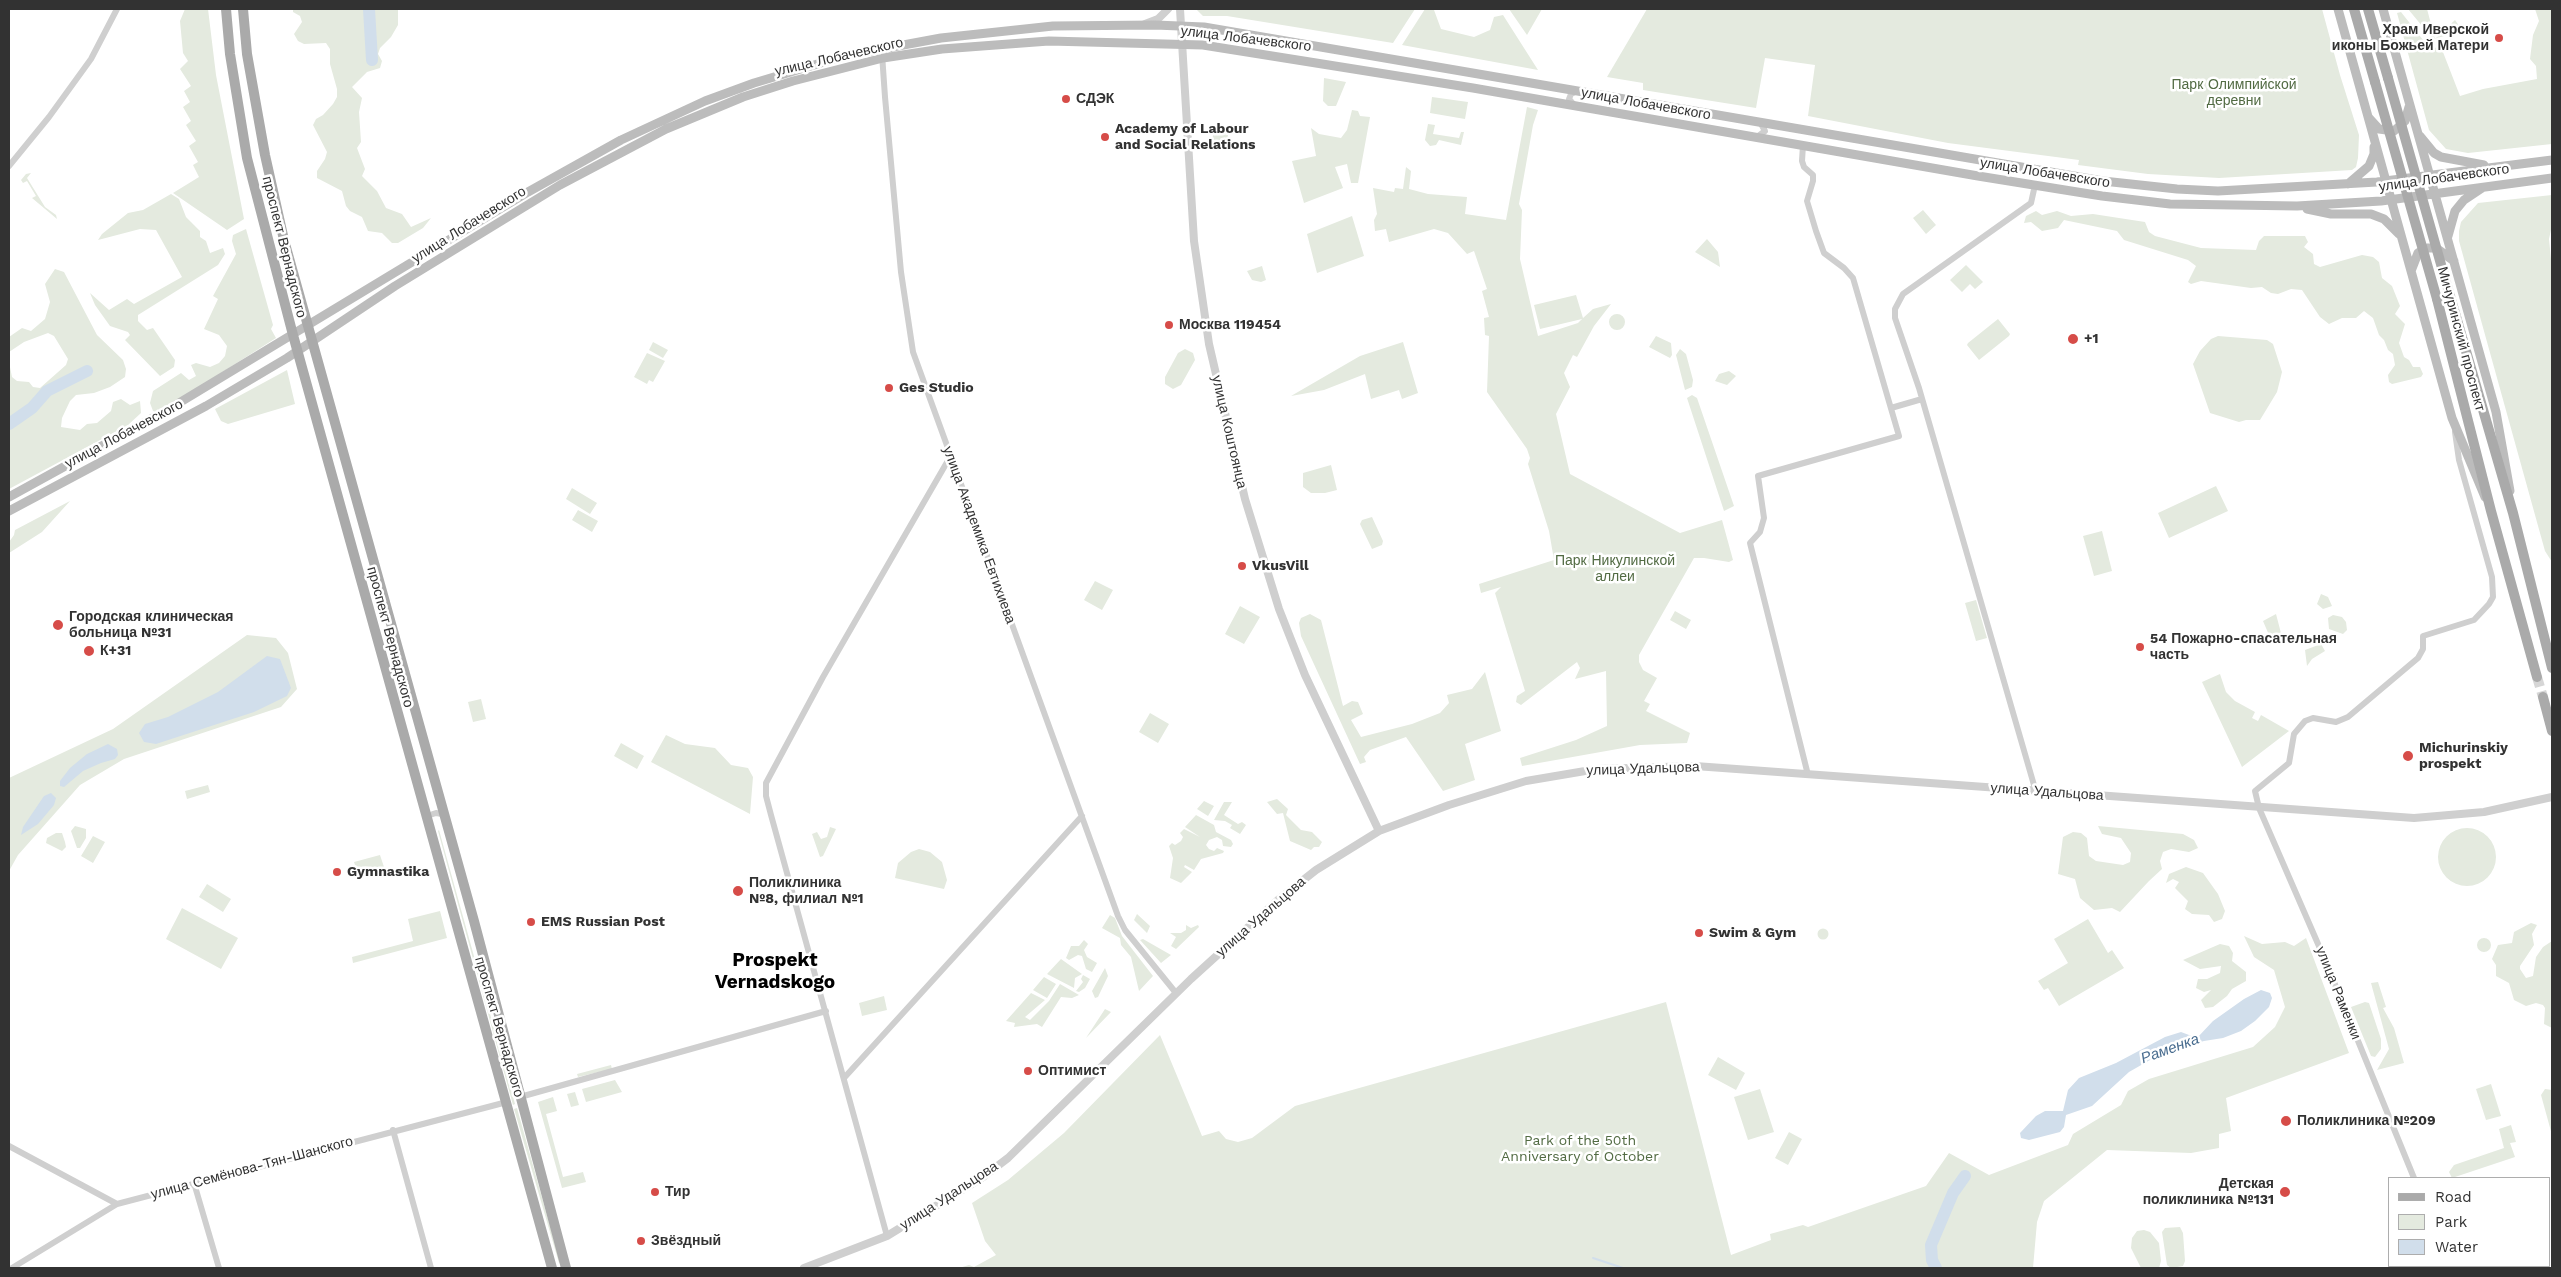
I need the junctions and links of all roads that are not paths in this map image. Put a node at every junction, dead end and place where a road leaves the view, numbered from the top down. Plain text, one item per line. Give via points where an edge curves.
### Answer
1 (117, 9) edge
2 (226, 9) edge
3 (243, 9) edge
4 (1168, 9) edge
5 (1180, 9) edge
6 (2338, 9) edge
7 (2354, 9) edge
8 (2368, 9) edge
9 (2382, 9) edge
10 (1140, 25) junction
11 (1181, 26) junction
12 (1183, 44) junction
13 (886, 47) junction
14 (883, 58) junction
15 (1579, 91) junction
16 (2409, 105) junction
17 (1576, 106) junction
18 (2368, 116) junction
19 (1759, 121) junction
20 (2372, 132) junction
21 (2418, 133) junction
22 (1757, 137) junction
23 (1803, 145) junction
24 (2552, 160) edge
25 (9, 166) edge
26 (2497, 167) junction
27 (2430, 176) junction
28 (2552, 178) edge
29 (2386, 181) junction
30 (2348, 184) junction
31 (2035, 185) junction
32 (2485, 186) junction
33 (2435, 194) junction
34 (2392, 200) junction
35 (2297, 206) junction
36 (2400, 235) junction
37 (2448, 241) junction
38 (2454, 261) junction
39 (2411, 271) junction
40 (309, 325) junction
41 (293, 335) junction
42 (313, 341) junction
43 (298, 351) junction
44 (1922, 399) junction
45 (1891, 408) junction
46 (2452, 418) junction
47 (950, 457) junction
48 (9, 497) edge
49 (9, 511) edge
50 (2491, 511) junction
51 (2513, 513) junction
52 (2552, 668) edge
53 (2537, 677) tunnel mouth
54 (2543, 697) tunnel mouth
55 (2552, 731) edge
56 (1808, 775) junction
57 (2036, 792) junction
58 (2552, 797) edge
59 (2259, 808) junction
60 (1082, 816) junction
61 (445, 819) junction
62 (427, 824) junction
63 (1379, 831) junction
64 (1176, 993) junction
65 (826, 1012) junction
66 (844, 1078) junction
67 (520, 1097) junction
68 (507, 1102) junction
69 (393, 1130) junction
70 (9, 1146) edge
71 (2414, 1177) edge
72 (194, 1183) junction
73 (118, 1204) junction
74 (887, 1236) junction
75 (12, 1268) edge
76 (219, 1268) edge
77 (431, 1268) edge
78 (552, 1268) edge
79 (566, 1268) edge
80 (804, 1268) edge

1 - 25 street via 91,59
2 - 41 main road, проспект Вернадского via 247,158
3 - 40 main road, проспект Вернадского via 247,54 265,156 284,240
4 - 10 street via 1158,18
5 - 11 street, улица Коштоянца
6 - 18 main road
7 - 50 main road, Мичуринский проспект, bridge via 2437,300
8 - 51 main road, Мичуринский проспект, bridge
9 - 16 main road
10 - 11 main road, улица Лобачевского
10 - 13 main road, улица Лобачевского via 1053,26
11 - 12 street, улица Коштоянца
11 - 15 main road, улица Лобачевского via 1204,27
12 - 14 main road, улица Лобачевского via 1030,42
12 - 17 main road, улица Лобачевского via 1265,54
12 - 63 street, улица Коштоянца via 1194,241 1210,344 1245,499 1279,609 1298,657
13 - 14 street, улица Академика Евтихиева
13 - 40 main road, улица Лобачевского via 754,83 656,123 528,192
14 - 42 main road, улица Лобачевского via 751,94 666,129 560,185 395,286
14 - 47 street, улица Академика Евтихиева via 901,272 913,352
15 - 17 street via 1571,94 1569,99
15 - 19 main road, улица Лобачевского
16 - 18 main road via 2405,121 2394,131 2379,128
16 - 21 main road
17 - 22 main road, улица Лобачевского
18 - 20 main road
19 - 22 street via 1765,131
19 - 30 main road, улица Лобачевского via 2113,182 2218,191
20 - 29 main road
20 - 30 main road via 2372,161
21 - 26 main road via 2441,157
21 - 27 main road
22 - 23 main road, улица Лобачевского
23 - 31 main road, улица Лобачевского
23 - 45 street via 1802,161 1813,181 1807,202 1816,231 1824,252 1853,278
24 - 26 main road, улица Лобачевского
26 - 27 main road, улица Лобачевского
27 - 29 main road, улица Лобачевского
27 - 33 main road
28 - 32 main road, улица Лобачевского
29 - 30 main road, улица Лобачевского
29 - 34 main road
31 - 35 main road, улица Лобачевского via 2170,204
31 - 44 street via 2031,203 1910,289 1898,301 1895,318
32 - 33 main road, улица Лобачевского
32 - 37 main road via 2464,200 2455,211
33 - 34 main road, улица Лобачевского
33 - 37 main road
34 - 35 main road, улица Лобачевского
34 - 36 main road
35 - 36 main road via 2331,214 2371,214 2391,223
36 - 39 main road
37 - 38 main road
38 - 39 main road via 2436,248 2427,248 2418,253
38 - 51 main road via 2496,412
39 - 46 main road
40 - 41 main road, улица Лобачевского
40 - 42 main road, проспект Вернадского
41 - 43 main road, проспект Вернадского
41 - 48 main road, улица Лобачевского via 170,410
42 - 43 main road, улица Лобачевского
42 - 61 main road, проспект Вернадского
43 - 49 main road, улица Лобачевского via 175,423
43 - 62 main road, проспект Вернадского
44 - 45 street
44 - 57 street
45 - 56 street via 1899,436 1758,476 1764,518 1760,532 1750,543
46 - 50 main road
46 - 59 street via 2459,460 2492,576 2493,597 2474,620 2423,636 2424,649 2418,658 2348,717 2336,722 2313,718 2298,727 2289,763 2254,791
47 - 60 street, улица Академика Евтихиева
47 - 65 street via 766,783 766,796
50 - 53 main road, Мичуринский проспект
51 - 52 main road, Мичуринский проспект
54 - 55 main road
56 - 57 street, улица Удальцова
56 - 63 street, улица Удальцова via 1695,766 1597,769 1498,789
57 - 59 street, улица Удальцова
58 - 59 street, улица Удальцова via 2484,812 2414,818
59 - 71 street, улица Раменки
60 - 64 street, улица Академика Евтихиева via 1125,930
60 - 66 street
61 - 62 street via 436,812 430,815
61 - 67 main road, проспект Вернадского
62 - 68 main road, проспект Вернадского
63 - 64 street, улица Удальцова via 1327,862 1284,895
64 - 74 street, улица Удальцова via 1008,1158 976,1182
65 - 66 street
65 - 67 street
66 - 74 street
67 - 79 main road, проспект Вернадского
68 - 69 street, улица Семёнова-Тян-Шанского
68 - 78 main road, проспект Вернадского
69 - 72 street, улица Семёнова-Тян-Шанского
69 - 77 street
70 - 73 street
72 - 73 street, улица Семёнова-Тян-Шанского
72 - 76 street
73 - 75 street, улица Семёнова-Тян-Шанского
74 - 80 street, улица Удальцова

